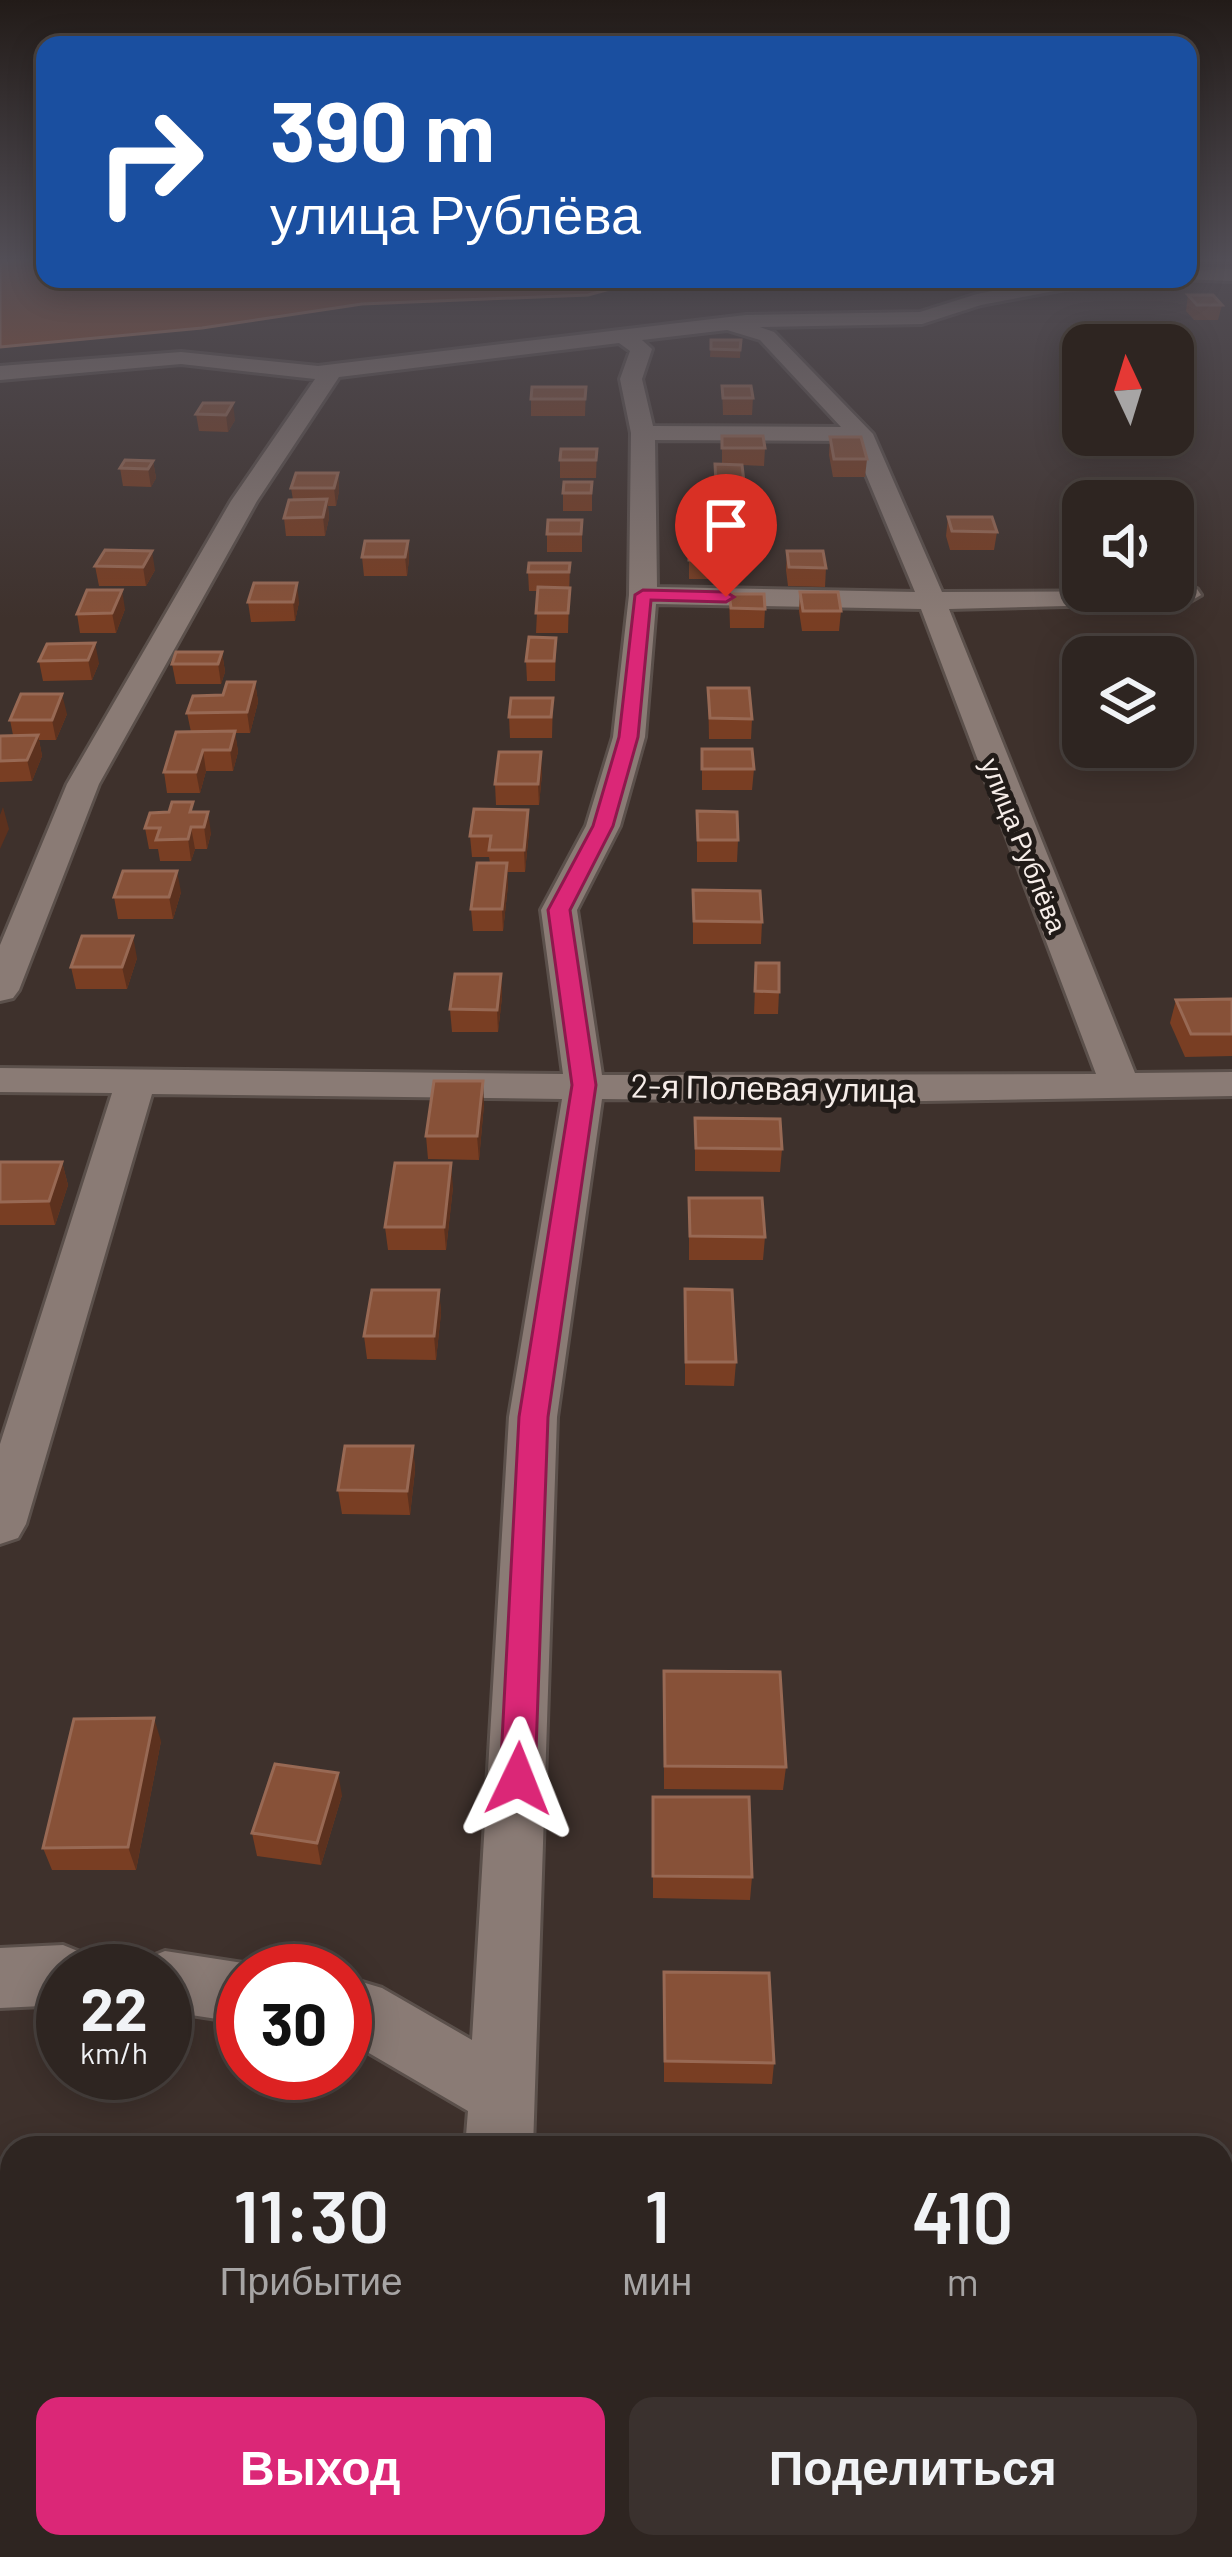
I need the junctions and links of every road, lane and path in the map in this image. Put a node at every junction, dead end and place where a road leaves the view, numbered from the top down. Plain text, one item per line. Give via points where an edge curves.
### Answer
1 (326, 380) edge
2 (631, 380) edge
3 (810, 380) edge
4 (643, 433) junction
5 (861, 434) junction
6 (643, 595) junction
7 (1062, 598) edge
8 (932, 601) junction
9 (0, 990) edge
10 (0, 1079) edge
11 (136, 1081) junction
12 (1232, 1084) edge
13 (584, 1085) junction
14 (1121, 1088) junction
15 (0, 1524) edge
16 (36, 1976) edge
17 (0, 1978) edge
18 (372, 2019) edge
19 (502, 2122) edge

1 - 9 street via 244,501 83,784
2 - 4 street
3 - 5 street, улица Рублёва
4 - 5 street
4 - 6 street
5 - 8 street, улица Рублёва
6 - 8 street
6 - 13 street via 629,737 603,826 559,910
7 - 8 street
8 - 14 street, улица Рублёва
10 - 11 street, 2-я Полевая улица
11 - 13 street, 2-я Полевая улица
11 - 15 street
12 - 14 street, 2-я Полевая улица
13 - 14 street, 2-я Полевая улица
13 - 19 street via 533,1417
16 - 17 street
18 - 19 street

